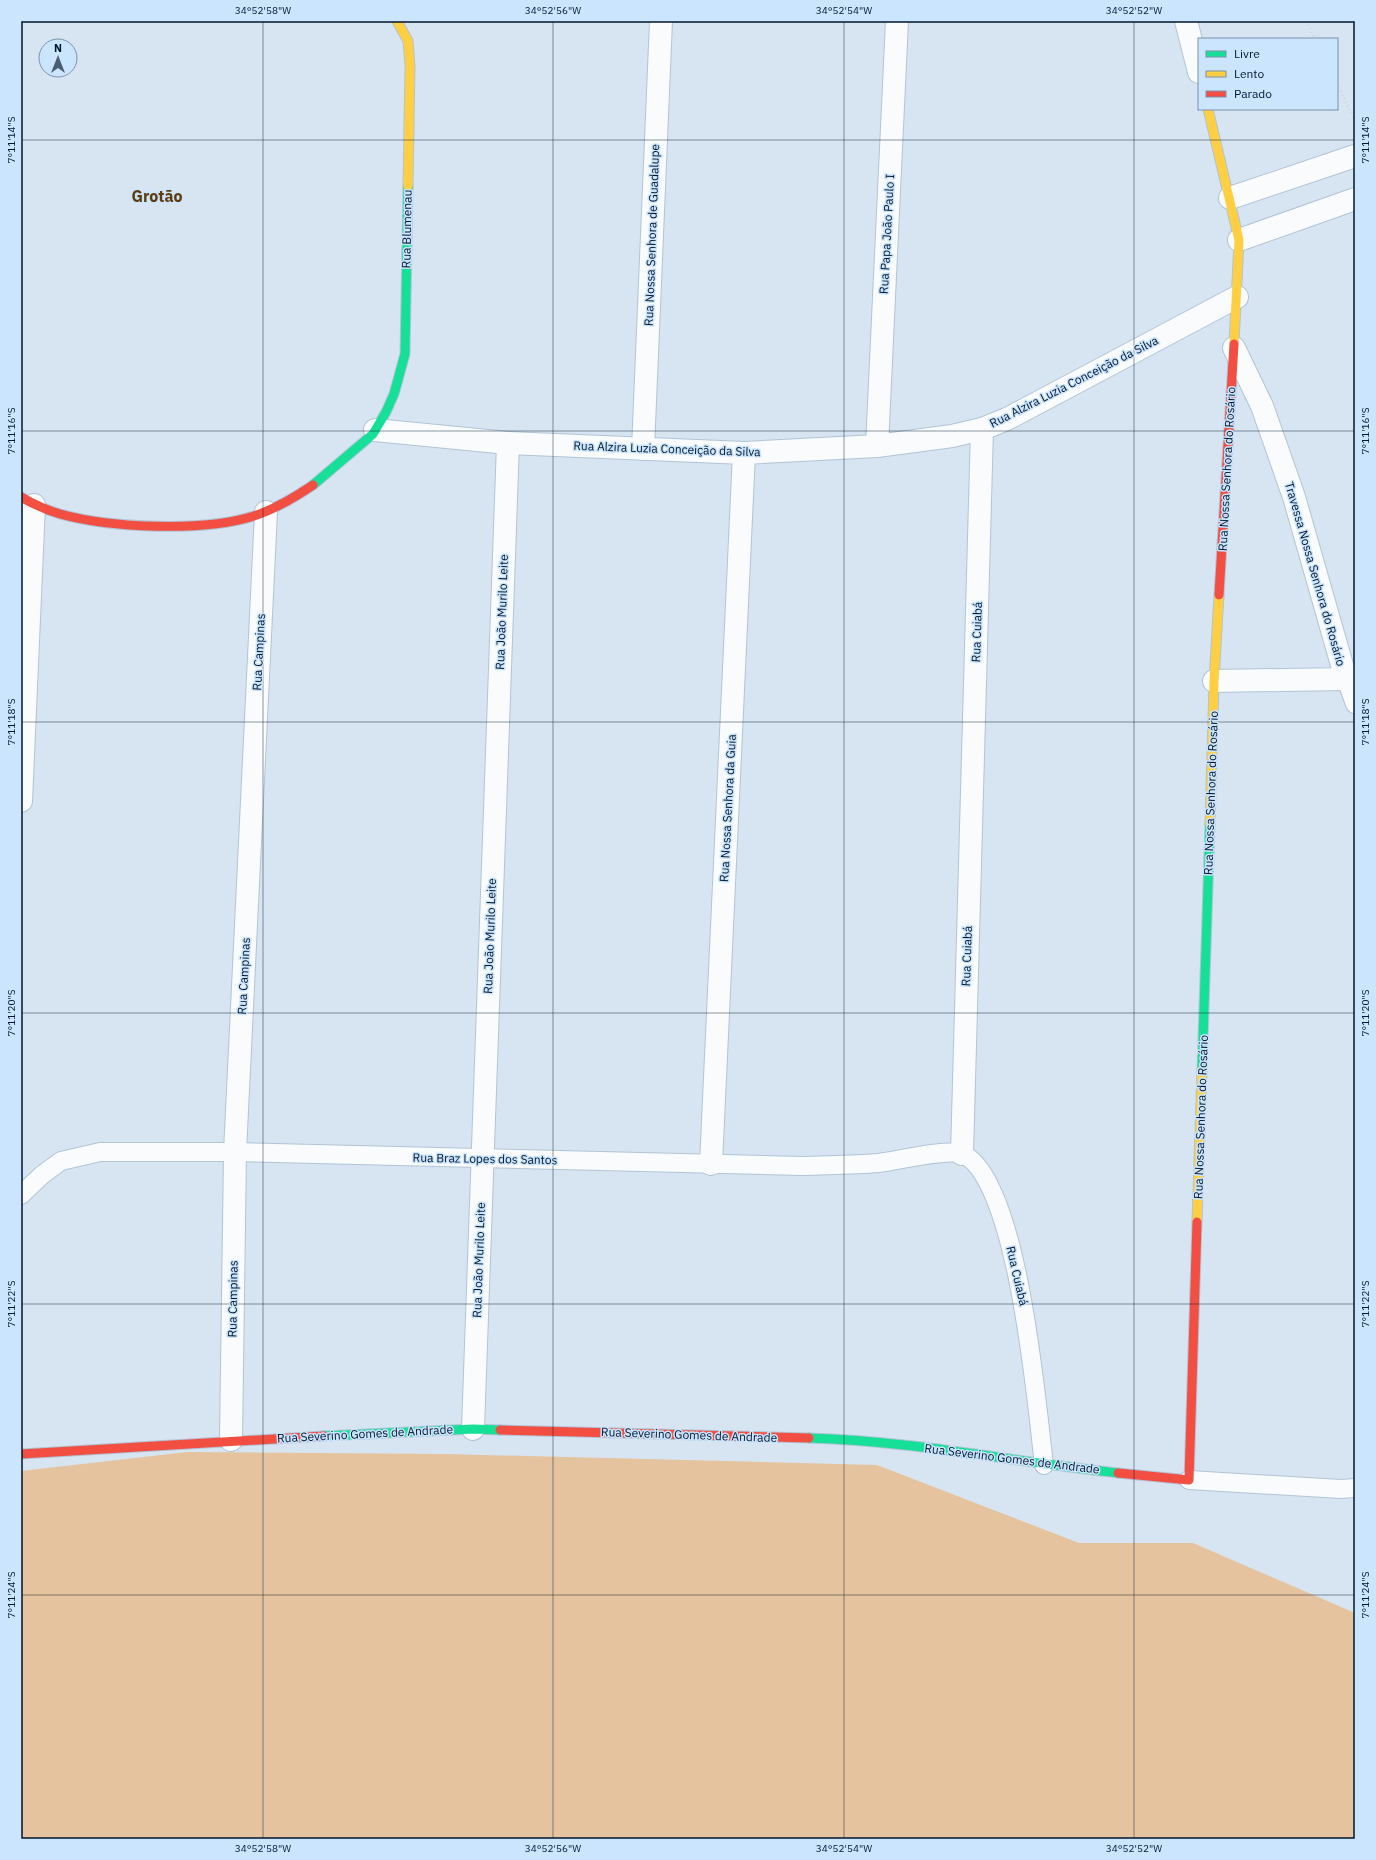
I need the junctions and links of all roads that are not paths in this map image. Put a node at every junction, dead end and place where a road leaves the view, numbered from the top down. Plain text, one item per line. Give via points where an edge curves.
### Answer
1 (397, 21) edge
2 (661, 21) edge
3 (897, 21) edge
4 (1186, 21) edge
5 (409, 31) edge
6 (1198, 68) edge
7 (1208, 110) edge
8 (1355, 156) edge
9 (1230, 198) junction
10 (1355, 199) edge
11 (1238, 240) junction
12 (1238, 297) junction
13 (1234, 348) junction
14 (982, 429) junction
15 (376, 430) junction
16 (508, 443) junction
17 (877, 446) junction
18 (643, 449) junction
19 (744, 453) junction
20 (27, 501) edge
21 (266, 512) junction
22 (1346, 679) junction
23 (1214, 681) junction
24 (1355, 704) edge
25 (21, 801) edge
26 (235, 1152) junction
27 (962, 1154) junction
28 (482, 1159) junction
29 (711, 1164) junction
30 (21, 1195) edge
31 (473, 1429) junction
32 (231, 1440) junction
33 (21, 1454) edge
34 (1044, 1465) junction
35 (1189, 1480) junction
36 (1355, 1488) edge

1 - 5 street
2 - 18 street, Rua Nossa Senhora de Guadalupe
3 - 17 street, Rua Papa João Paulo I
4 - 6 street
5 - 15 street, Rua Blumenau via 405,354 395,394
7 - 9 street, Rua Nossa Senhora do Rosário
8 - 9 street
9 - 11 street, Rua Nossa Senhora do Rosário
10 - 11 street
11 - 12 street, Rua Nossa Senhora do Rosário
12 - 13 street, Rua Nossa Senhora do Rosário
12 - 14 street, Rua Alzira Luzia Conceição da Silva via 1007,419
13 - 22 street, Travessa Nossa Senhora do Rosário via 1262,406 1294,497
13 - 23 street, Rua Nossa Senhora do Rosário
14 - 17 street, Rua Alzira Luzia Conceição da Silva via 952,436
14 - 27 street, Rua Cuiabá
15 - 16 street, Rua Alzira Luzia Conceição da Silva
15 - 21 street, Rua Blumenau via 330,473
16 - 18 street, Rua Alzira Luzia Conceição da Silva
16 - 28 street, Rua João Murilo Leite
17 - 19 street, Rua Alzira Luzia Conceição da Silva
18 - 19 street, Rua Alzira Luzia Conceição da Silva
19 - 29 street, Rua Nossa Senhora da Guia
20 - 21 street, Rua Blumenau via 75,517 172,527 238,519
20 - 25 street
21 - 26 street, Rua Campinas
22 - 23 street, Travessa Nossa Senhora do Rosário
22 - 24 lane
23 - 35 street, Rua Nossa Senhora do Rosário
26 - 28 lane, Rua Braz Lopes dos Santos
26 - 30 lane, Rua Braz Lopes dos Santos via 100,1152 81,1155 61,1162 42,1175
26 - 32 street, Rua Campinas
27 - 29 lane, Rua Braz Lopes dos Santos via 810,1165
27 - 34 lane, Rua Cuiabá via 976,1165 992,1191 1016,1266 1024,1301
28 - 29 lane, Rua Braz Lopes dos Santos
28 - 31 street, Rua João Murilo Leite
31 - 32 street, Rua Severino Gomes de Andrade
31 - 34 street, Rua Severino Gomes de Andrade via 834,1439 904,1445
32 - 33 street, Rua Severino Gomes de Andrade
34 - 35 street, Rua Severino Gomes de Andrade
35 - 36 lane, Rua Severino Gomes de Andrade

